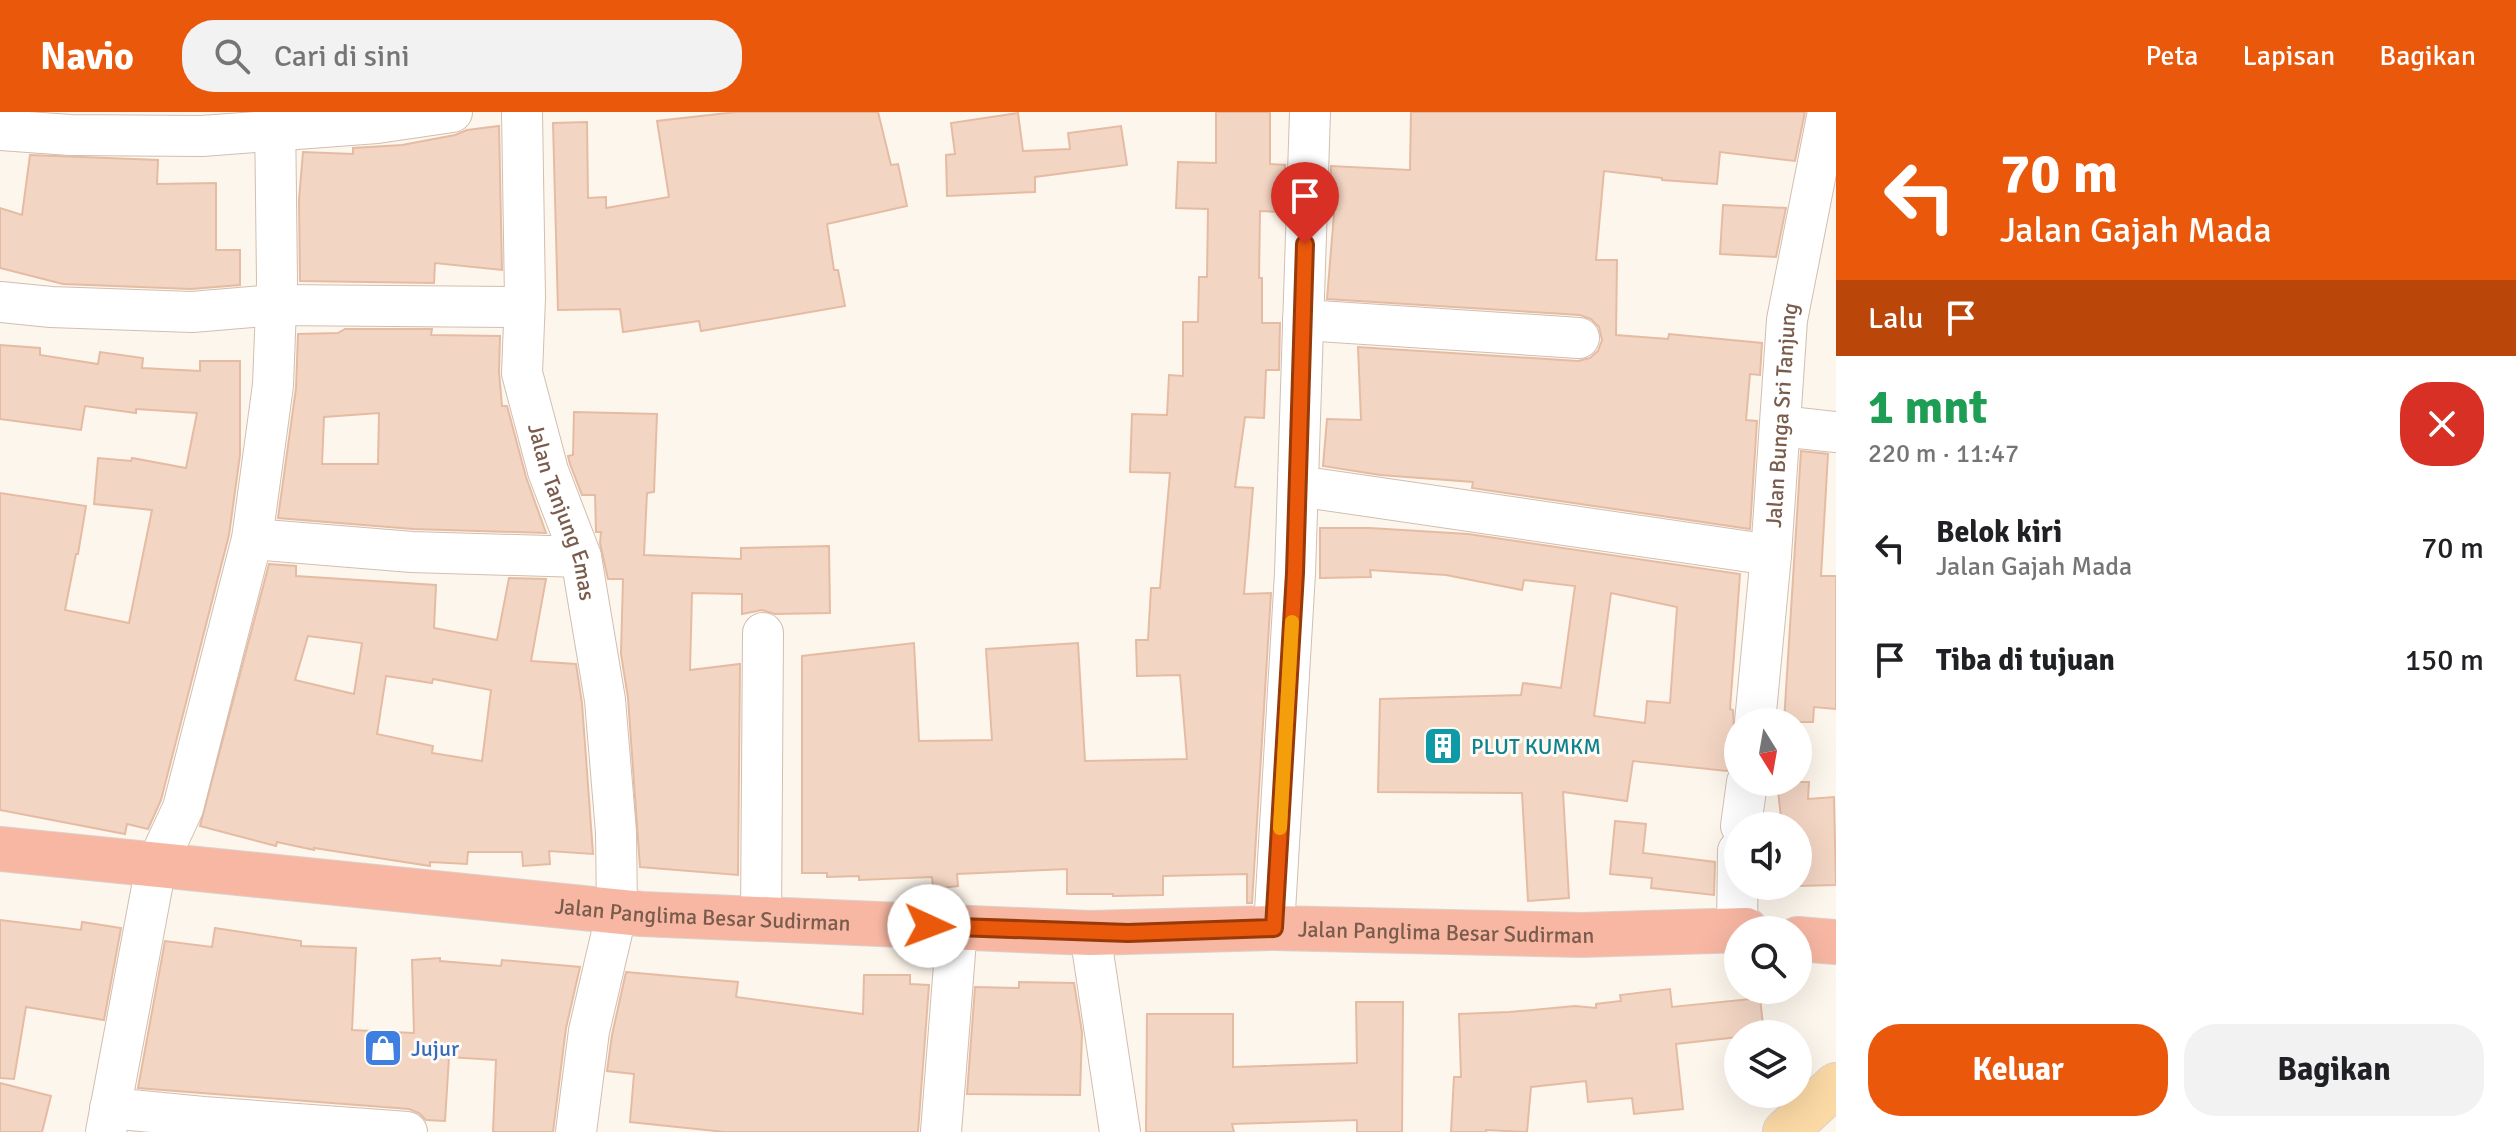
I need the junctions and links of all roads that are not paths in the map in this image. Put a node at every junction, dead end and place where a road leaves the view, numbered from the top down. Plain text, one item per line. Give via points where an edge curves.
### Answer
1 (452, 112) edge
2 (522, 112) edge
3 (1310, 112) edge
4 (1828, 112) edge
5 (275, 120) edge
6 (0, 130) edge
7 (0, 302) edge
8 (276, 305) junction
9 (524, 307) junction
10 (1303, 320) junction
11 (1579, 338) dead end
12 (1780, 426) junction
13 (1836, 432) edge
14 (1298, 486) junction
15 (252, 539) junction
16 (1771, 555) junction
17 (581, 557) junction
18 (763, 633) dead end
19 (1756, 708) edge
20 (0, 849) edge
21 (156, 866) junction
22 (617, 911) junction
23 (761, 920) junction
24 (957, 927) junction
25 (1274, 928) junction
26 (1724, 930) edge
27 (1090, 933) junction
28 (1812, 940) edge
29 (1836, 942) edge
30 (1836, 1085) edge
31 (108, 1120) edge
32 (407, 1132) edge
33 (576, 1132) edge
34 (941, 1132) edge
35 (1120, 1132) edge
36 (1785, 1132) edge

1 - 5 street via 377,123
2 - 9 street, Jalan Tanjung Emas
3 - 10 street
4 - 12 street, Jalan Bunga Sri Tanjung via 1787,320
5 - 6 street via 202,136
5 - 8 street
7 - 8 street via 192,312
8 - 9 street
8 - 15 street via 273,385
9 - 17 street, Jalan Tanjung Emas via 522,373 548,471
10 - 11 street
10 - 14 street
12 - 13 street
12 - 16 street, Jalan Bunga Sri Tanjung
14 - 16 street
14 - 25 street
15 - 17 street via 412,552
15 - 21 street via 183,808
16 - 19 street, Jalan Bunga Sri Tanjung
17 - 22 street, Jalan Tanjung Emas via 605,700
18 - 23 street
20 - 21 highway, Jalan Panglima Besar Sudirman
21 - 22 highway, Jalan Panglima Besar Sudirman
21 - 31 street
22 - 23 highway, Jalan Panglima Besar Sudirman
22 - 33 street, Jalan Tanjung Emas via 589,1031
23 - 24 highway, Jalan Panglima Besar Sudirman
24 - 27 highway, Jalan Panglima Besar Sudirman
24 - 34 street
25 - 26 highway, Jalan Panglima Besar Sudirman via 1581,935
25 - 27 highway, Jalan Panglima Besar Sudirman
27 - 35 street
28 - 29 highway
30 - 36 main road
31 - 32 street via 233,1120

